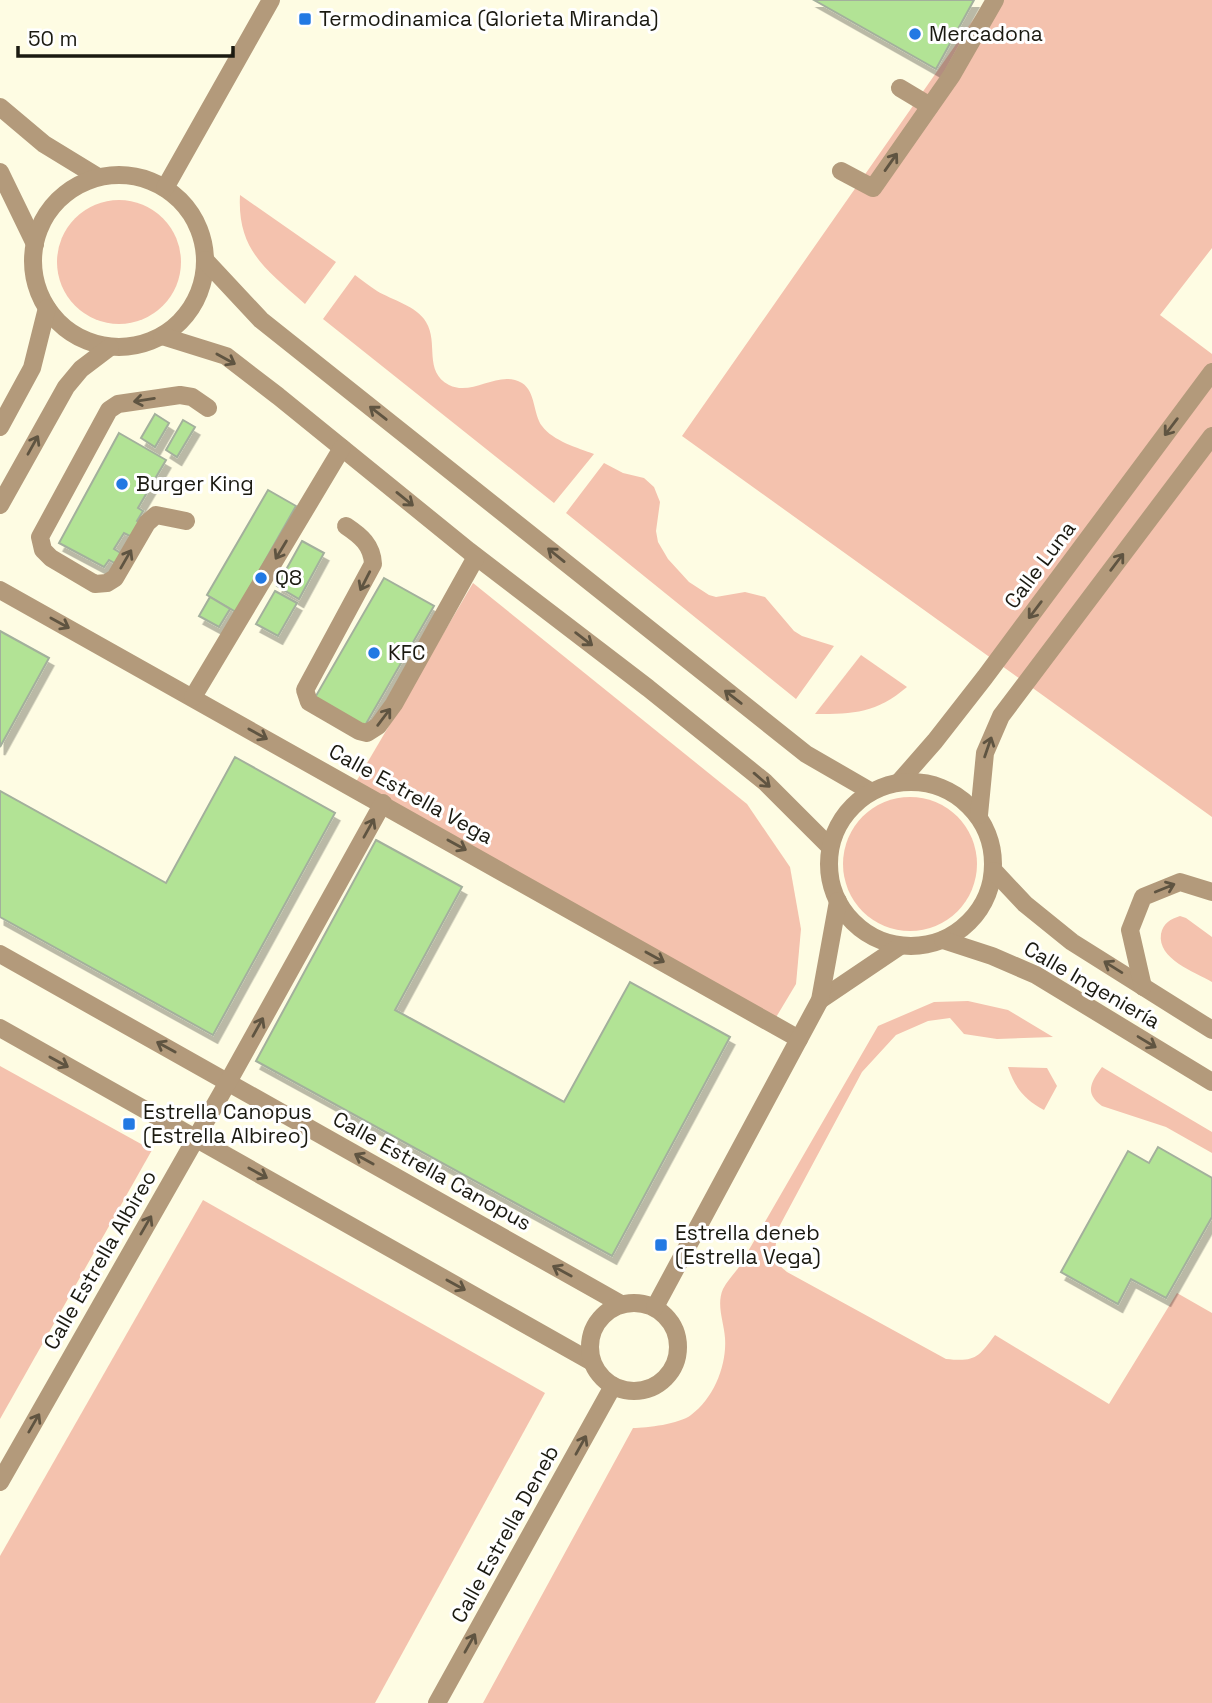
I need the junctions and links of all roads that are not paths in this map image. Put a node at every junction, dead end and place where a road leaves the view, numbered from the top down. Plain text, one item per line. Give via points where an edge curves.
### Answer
1 (271, 0) edge
2 (995, 0) edge
3 (900, 88) dead end
4 (930, 106) junction
5 (0, 107) edge
6 (841, 171) dead end
7 (0, 172) edge
8 (98, 177) junction
9 (164, 188) junction
10 (35, 244) junction
11 (205, 260) junction
12 (47, 308) junction
13 (162, 336) junction
14 (110, 347) junction
15 (1212, 372) edge
16 (208, 408) dead end
17 (0, 427) edge
18 (1212, 436) edge
19 (342, 448) junction
20 (0, 505) edge
21 (186, 521) dead end
22 (346, 526) dead end
23 (476, 556) junction
24 (0, 590) edge
25 (193, 697) junction
26 (900, 781) junction
27 (870, 791) junction
28 (383, 803) junction
29 (979, 815) junction
30 (830, 847) junction
31 (993, 872) junction
32 (1212, 892) edge
33 (838, 901) junction
34 (943, 940) junction
35 (900, 946) junction
36 (0, 954) edge
37 (1143, 987) junction
38 (820, 1000) junction
39 (0, 1028) edge
40 (1212, 1030) edge
41 (799, 1039) junction
42 (228, 1082) junction
43 (1212, 1082) edge
44 (196, 1139) junction
45 (621, 1304) junction
46 (655, 1307) junction
47 (592, 1362) junction
48 (613, 1387) junction
49 (0, 1482) edge
50 (436, 1703) edge

1 - 9 street
2 - 4 street
3 - 4 street
6 -> 4 street via 873,188
5 - 8 street via 44,144
7 - 10 street
8 - 9 street via 132,176
8 - 10 street via 57,202
9 - 11 street via 184,205 198,226
10 - 12 street via 35,277
11 - 13 street via 194,304
27 -> 11 street via 806,754 261,320
12 - 14 street via 68,330
12 - 17 street via 32,368
13 - 14 street via 137,345
13 -> 19 street via 226,356
20 -> 14 street via 66,387
15 -> 26 street, Calle Luna via 985,677
16 -> 21 street via 180,395 118,404 109,410 40,537 51,558 95,584 107,583 115,578 156,515
29 -> 18 street via 985,753 1000,716
19 -> 23 street
19 -> 25 street
22 -> 23 street via 361,536 373,564 305,691 309,702 367,733 394,704
23 -> 30 street via 765,782
24 -> 25 street, Calle Estrella Vega
25 -> 28 street, Calle Estrella Vega
26 - 27 street
26 - 29 street via 930,782 957,794
27 - 30 street via 844,815
28 -> 41 street, Calle Estrella Vega
42 -> 28 street, Calle Estrella Albireo
29 - 31 street via 991,842
30 - 33 street via 828,866
31 - 34 street via 986,900 968,924
37 -> 31 street, Calle Ingeniería via 1072,942
37 -> 32 street via 1130,930 1143,897 1180,882
33 - 35 street via 853,923 875,938
33 - 38 street
34 - 35 street
34 -> 43 street, Calle Ingeniería via 1047,981
35 - 38 street
42 -> 36 street, Calle Estrella Canopus
37 - 40 street, Calle Ingeniería
38 - 41 street
39 -> 44 street
41 - 46 street
42 - 44 street, Calle Estrella Albireo
45 -> 42 street, Calle Estrella Canopus
44 -> 47 street
49 -> 44 street, Calle Estrella Albireo
45 - 46 street via 639,1302
45 - 47 street via 606,1312 595,1326
46 - 48 street via 670,1320 678,1339 677,1359 668,1376 652,1388 632,1392
47 - 48 street
50 -> 48 street, Calle Estrella Deneb

